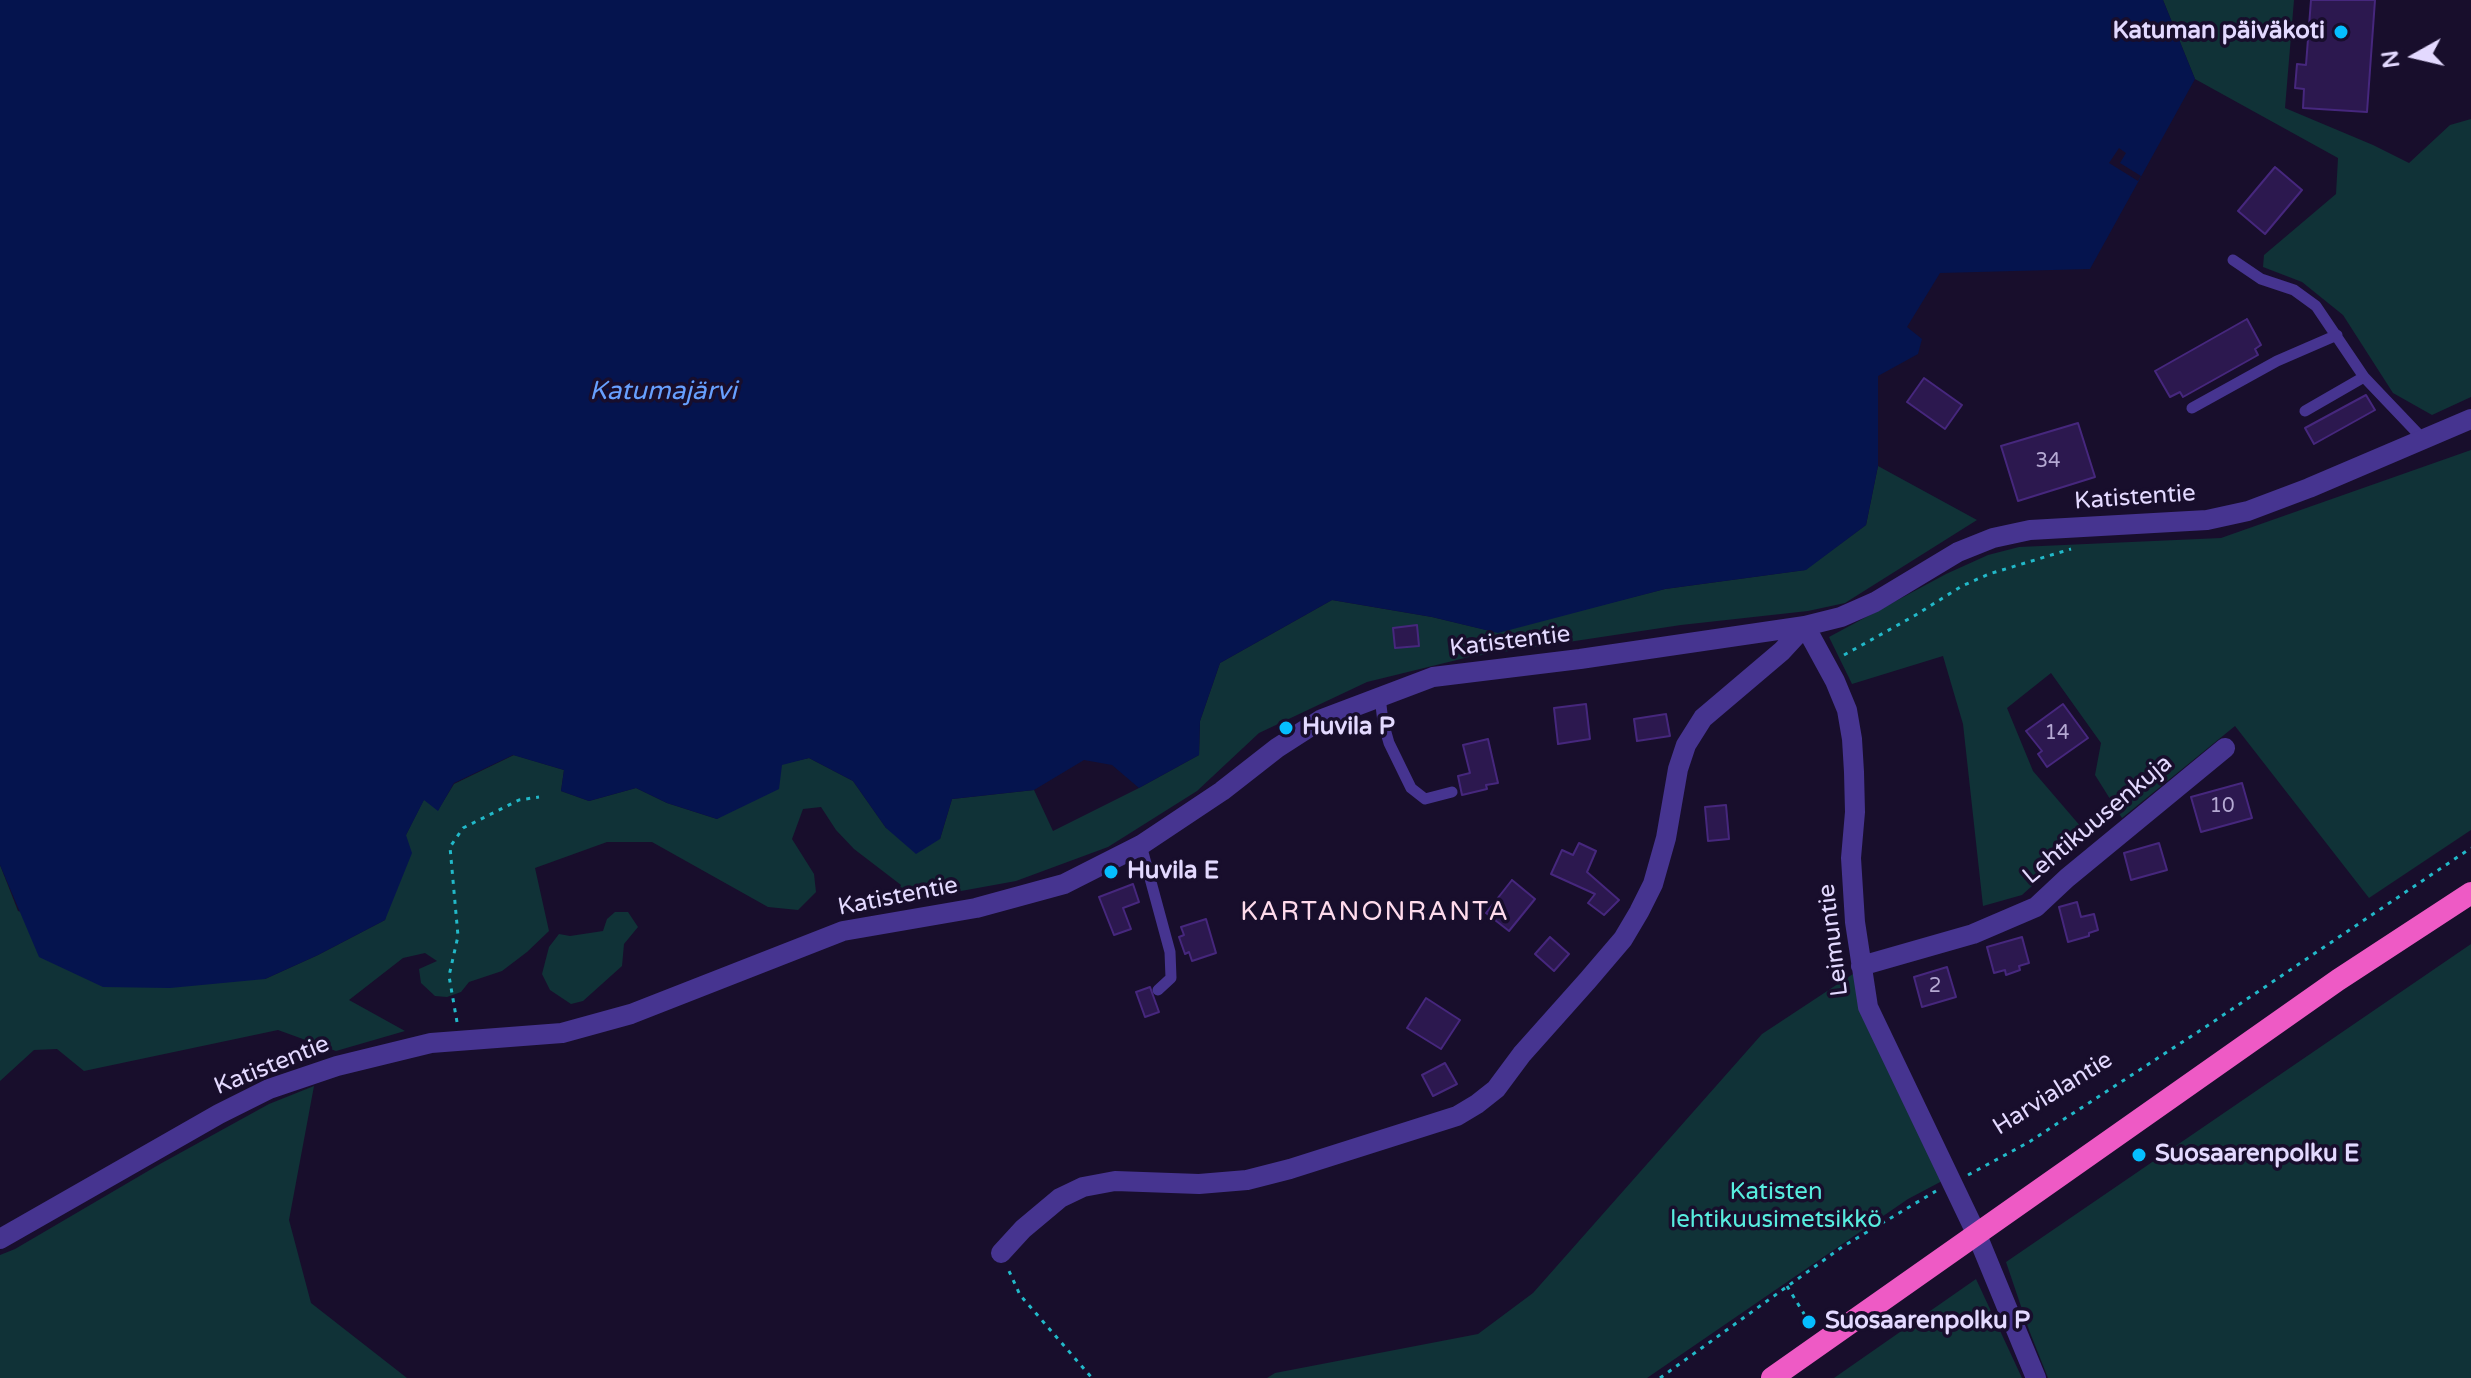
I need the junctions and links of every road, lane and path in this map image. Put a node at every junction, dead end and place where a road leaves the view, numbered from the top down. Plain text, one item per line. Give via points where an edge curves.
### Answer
1 (2233, 260) dead end
2 (2337, 335) junction
3 (2364, 377) junction
4 (2192, 408) dead end
5 (2305, 411) dead end
6 (2471, 419) edge
7 (2423, 439) junction
8 (1805, 626) junction
9 (1380, 697) junction
10 (2225, 748) dead end
11 (1452, 792) dead end
12 (539, 797) dead end
13 (1141, 845) junction
14 (2471, 848) edge
15 (2471, 893) edge
16 (1861, 966) junction
17 (1158, 990) dead end
18 (460, 1041) junction
19 (1951, 1184) junction
20 (1977, 1235) junction
21 (0, 1239) edge
22 (1001, 1253) joint
23 (1787, 1286) junction
24 (1809, 1322) dead end
25 (1092, 1378) edge
26 (1660, 1378) edge
27 (1772, 1378) edge
28 (2036, 1378) edge

1 - 2 lane via 2261,279 2294,290 2316,306
2 - 3 lane
2 - 4 lane
3 - 5 lane
3 - 7 lane
6 - 7 street, Katistentie
7 - 8 street, Katistentie via 2248,511 2207,520 2030,530 1993,538 1958,552 1875,602
8 - 9 street, Katistentie via 1433,677
8 - 16 street, Leimuntie via 1835,681 1852,739 1851,858
8 - 22 street via 1703,718 1678,769 1666,838 1639,912 1597,970 1496,1089 1477,1104 1457,1116 1247,1180 1115,1181 1083,1187 1060,1198
9 - 11 lane via 1389,743 1411,788 1425,799
9 - 13 street, Katistentie via 1322,719
10 - 16 street, Lehtikuusenkuja via 2036,907 1973,934
12 - 18 path via 519,800 463,828 450,847 458,936 449,976
13 - 17 lane via 1170,952 1171,978
13 - 18 street, Katistentie via 1064,884 976,908 843,931 631,1014 562,1033
14 - 19 path, Harvialantie via 2029,1142
15 - 20 highway via 2338,980
16 - 19 street, Leimuntie via 1868,1007
18 - 21 street, Katistentie via 337,1066 269,1089
19 - 20 street, Leimuntie
19 - 23 path, Harvialantie via 1842,1247
20 - 27 highway
20 - 28 street, Leimuntie
22 - 25 path via 1020,1295
23 - 24 path
23 - 26 path, Harvialantie

